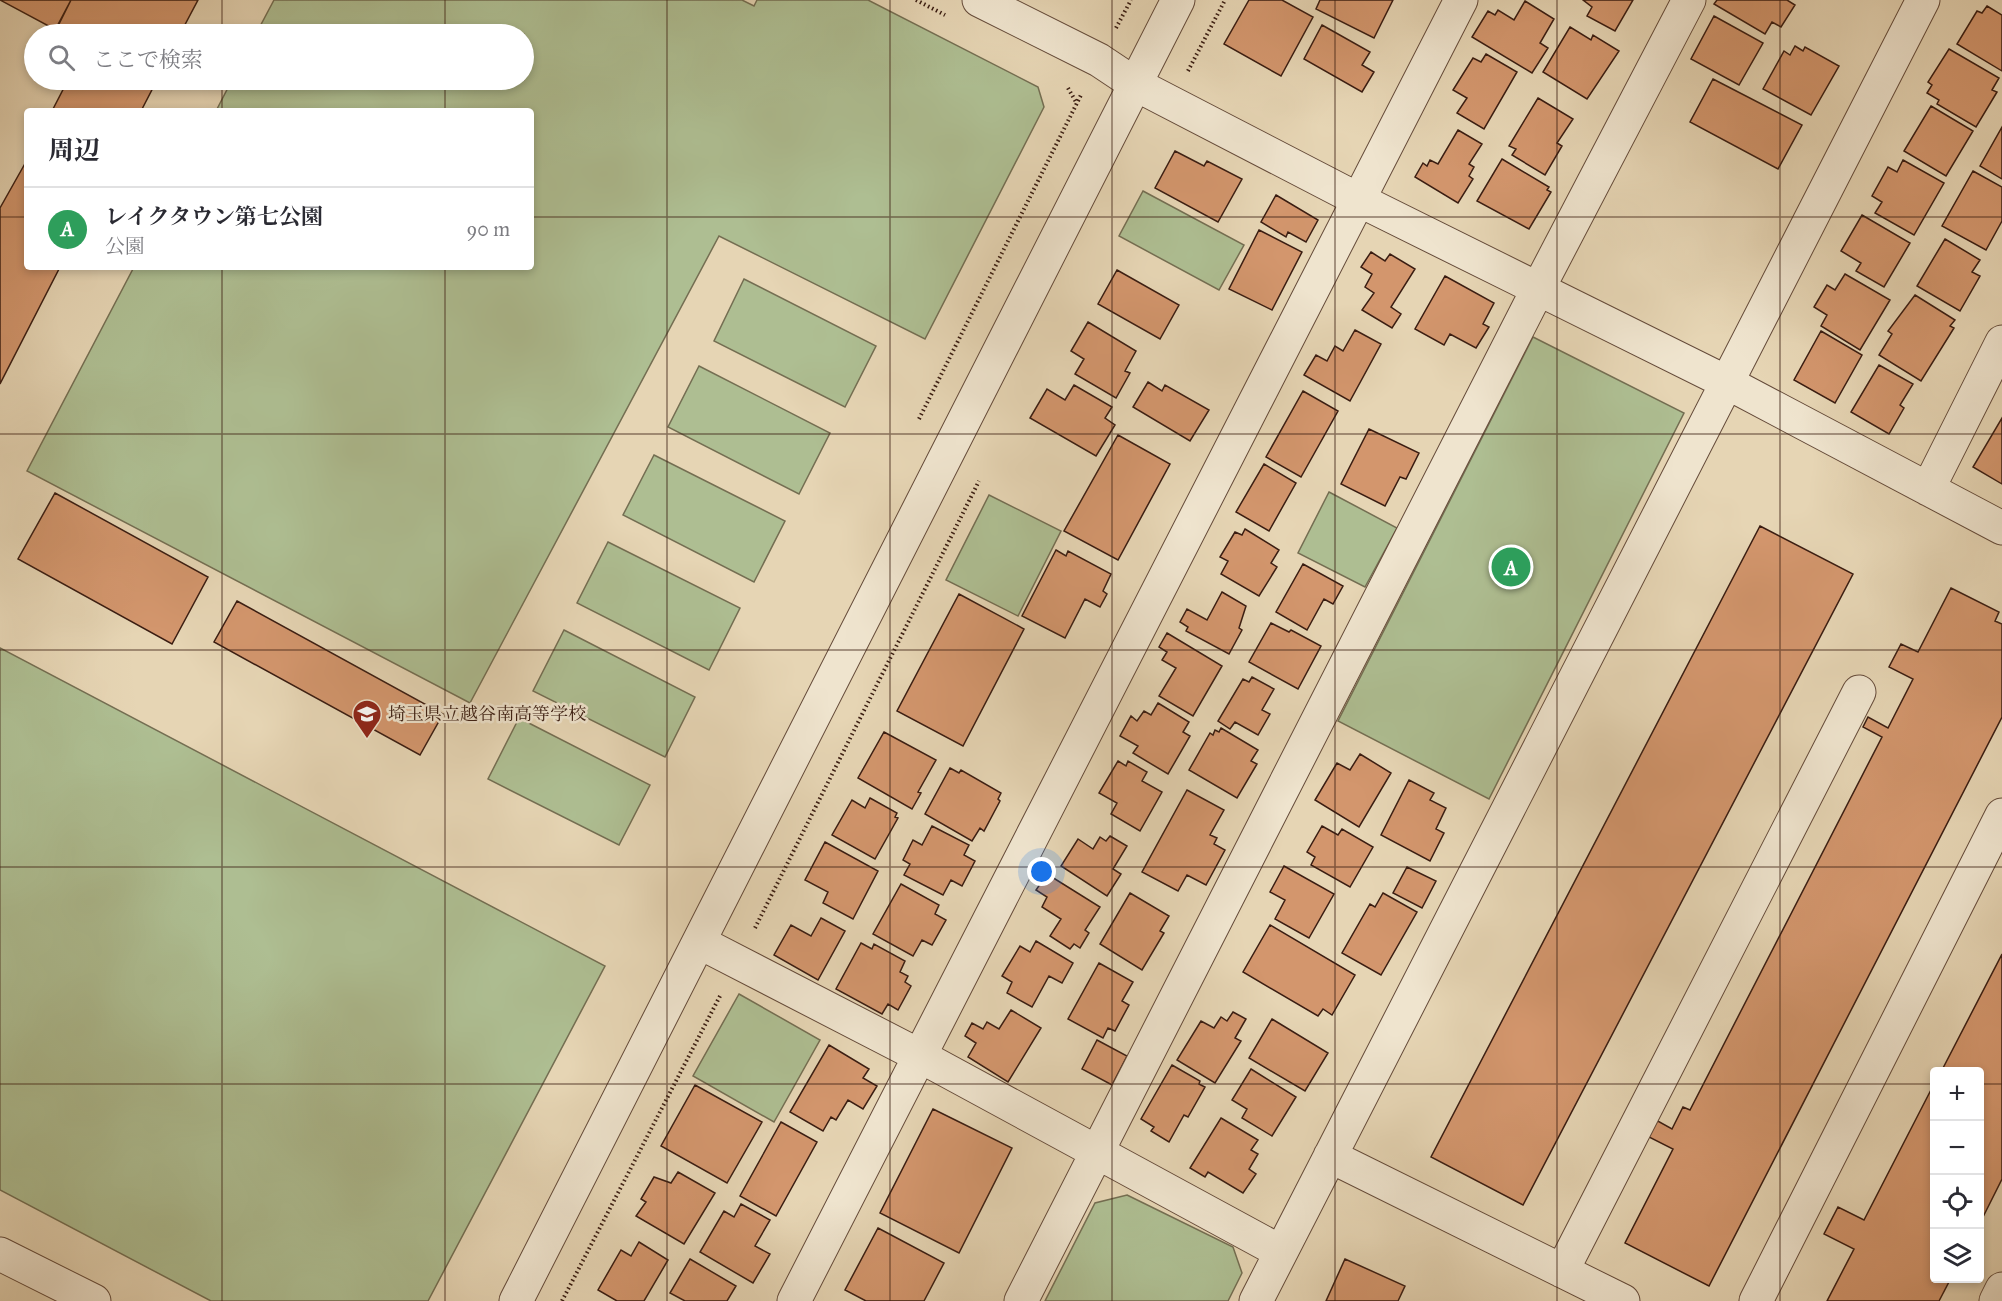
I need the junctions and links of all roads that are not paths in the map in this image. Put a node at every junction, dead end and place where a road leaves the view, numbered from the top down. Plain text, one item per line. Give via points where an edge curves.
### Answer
1 (979, 0) edge
2 (1178, 0) edge
3 (1461, 0) edge
4 (1689, 0) edge
5 (1923, 0) edge
6 (1135, 84) junction
7 (1359, 200) junction
8 (1539, 287) junction
9 (2002, 342) edge
10 (1726, 382) junction
11 (1928, 489) junction
12 (2002, 528) edge
13 (1859, 692) dead end
14 (2002, 814) edge
15 (699, 942) junction
16 (920, 1056) junction
17 (1095, 1153) junction
18 (1330, 1156) junction
19 (1281, 1252) junction
20 (0, 1254) edge
21 (1562, 1271) junction
22 (2002, 1289) edge
23 (94, 1301) edge
24 (516, 1301) edge
25 (794, 1301) edge
26 (1021, 1301) edge
27 (1256, 1301) edge
28 (1623, 1301) edge
29 (1756, 1301) edge
30 (1996, 1301) edge

1 - 6 street via 1100,60
2 - 6 street
3 - 7 street
4 - 8 street
5 - 10 street
6 - 7 street
6 - 15 street
7 - 8 street
7 - 16 street
8 - 10 street
8 - 17 street
9 - 11 street
10 - 11 street
10 - 18 street
11 - 12 street
13 - 21 street
14 - 29 street
15 - 16 street
15 - 24 street
16 - 17 street
16 - 25 street
17 - 19 street
17 - 26 street
18 - 19 street
18 - 21 street
19 - 27 street
20 - 23 street
21 - 28 street
22 - 30 street

